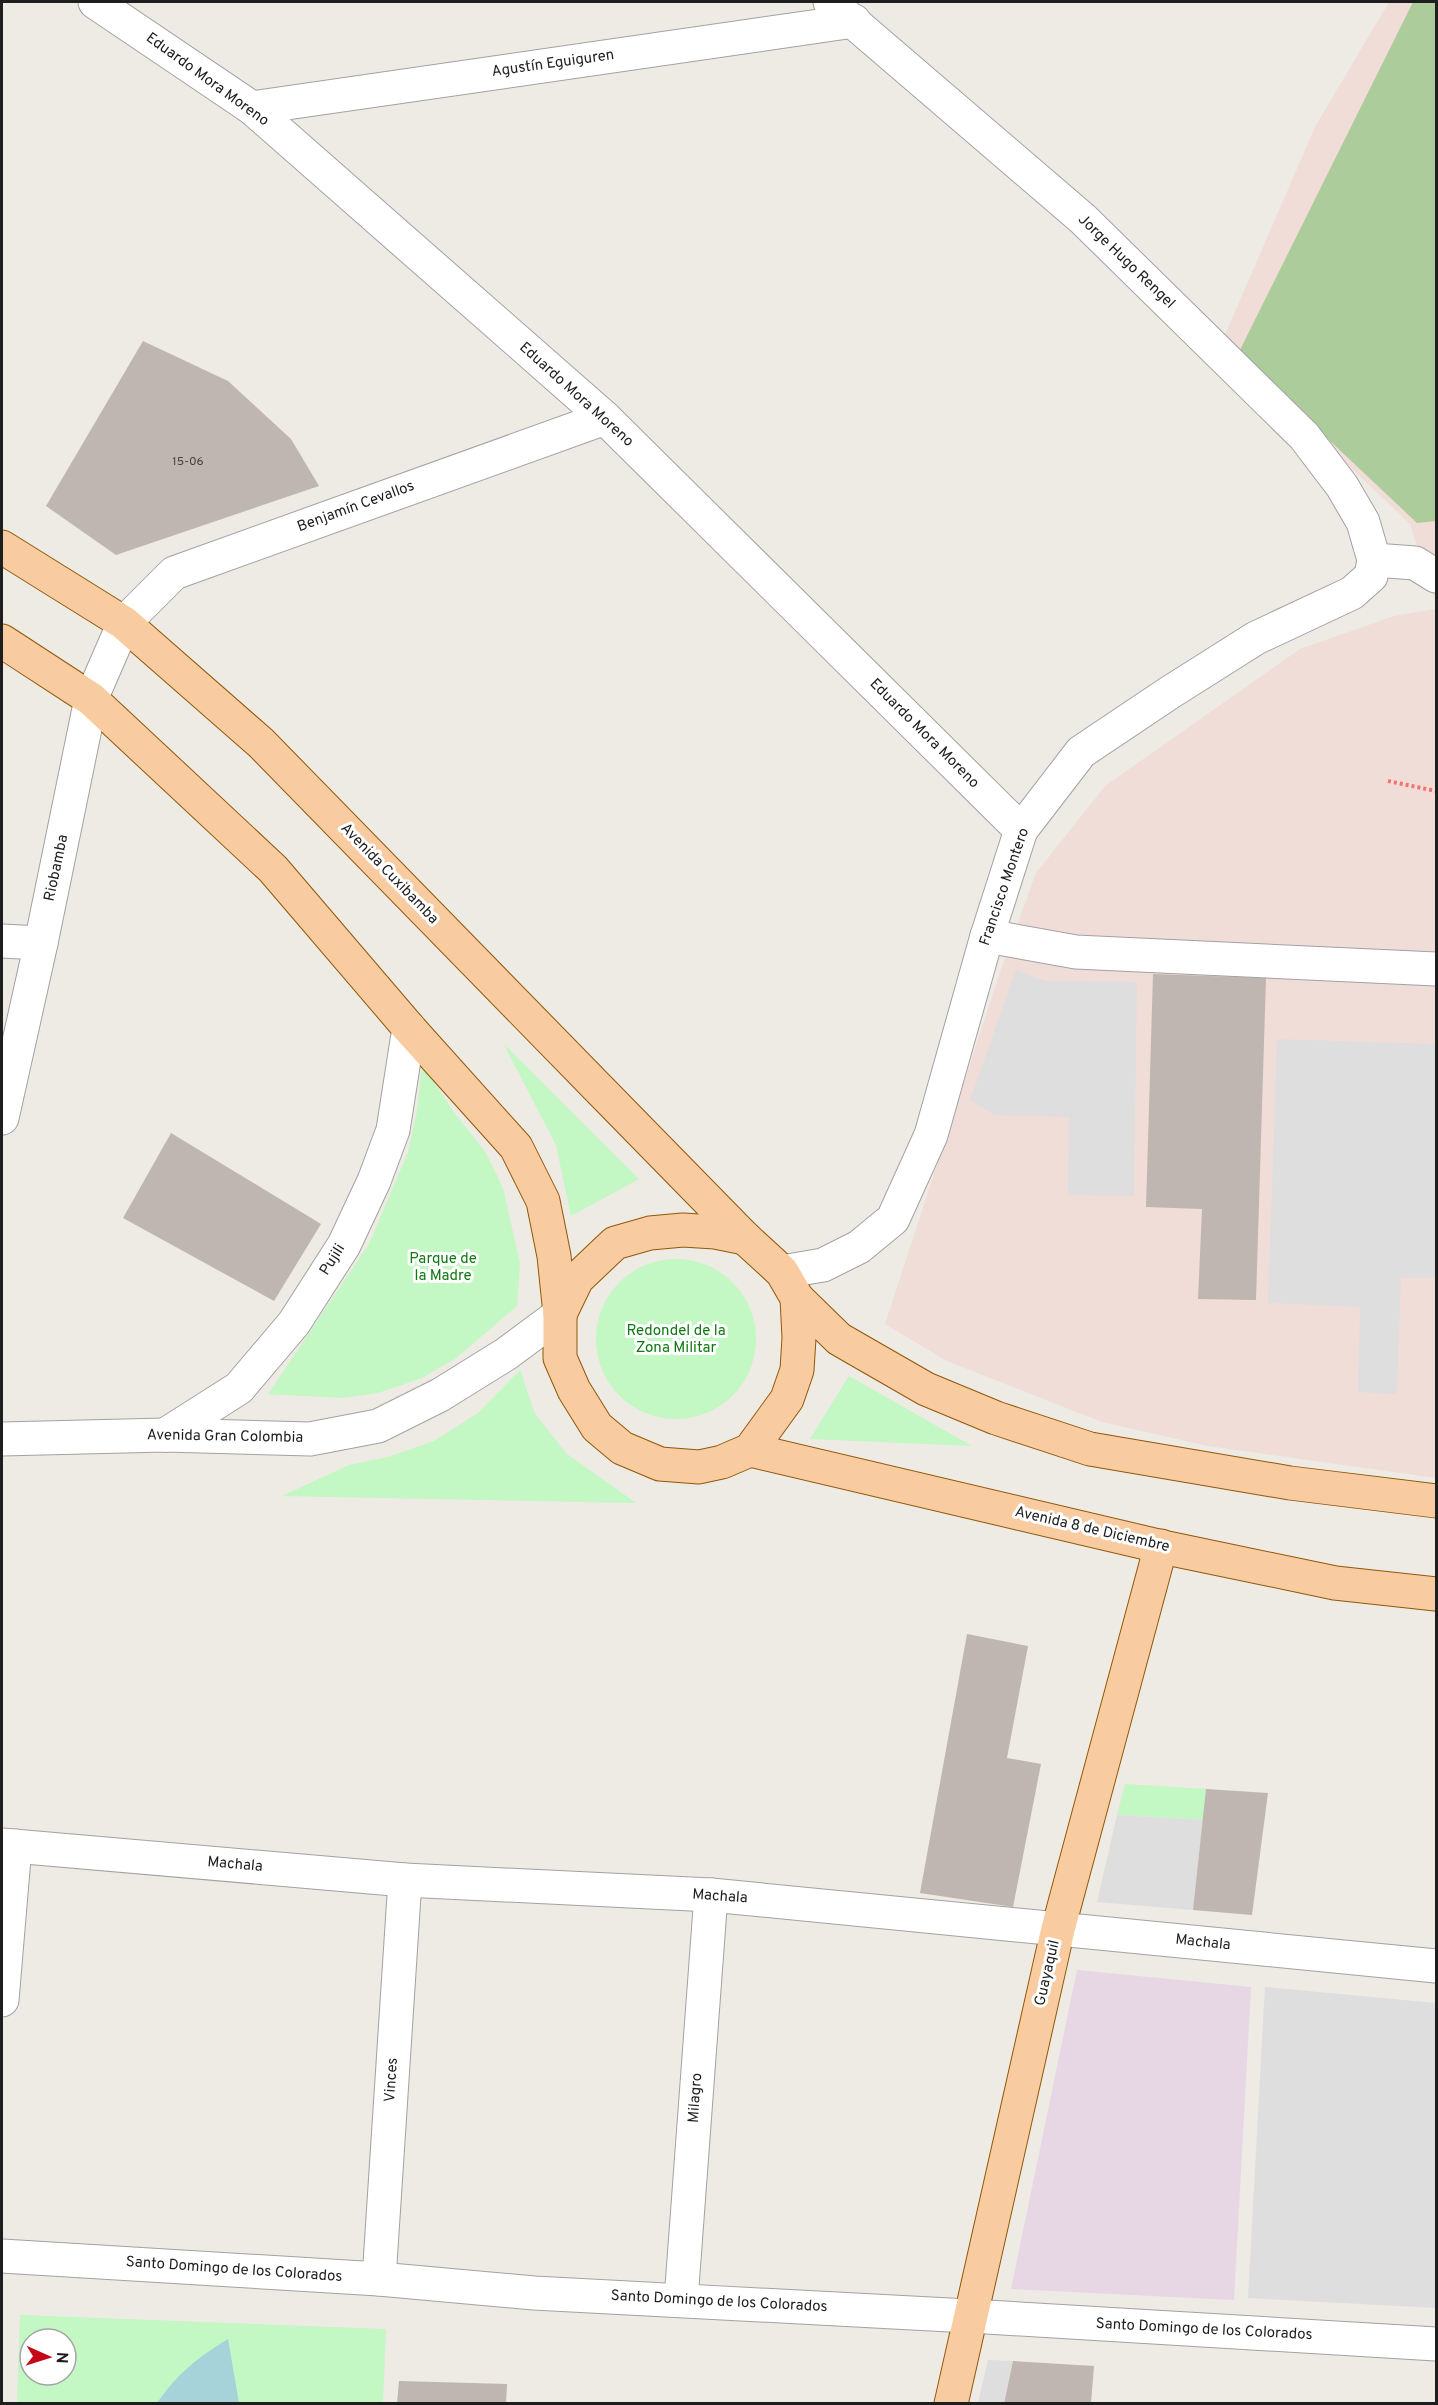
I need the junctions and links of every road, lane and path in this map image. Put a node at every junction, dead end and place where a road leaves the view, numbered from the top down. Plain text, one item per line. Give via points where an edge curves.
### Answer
1 (95, 2) edge
2 (842, 11) edge
3 (252, 108) junction
4 (605, 418) junction
5 (2, 547) edge
6 (1374, 560) junction
7 (1429, 563) edge
8 (124, 623) junction
9 (2, 641) edge
10 (91, 699) junction
11 (1388, 781) dead end
12 (1437, 791) edge
13 (1022, 830) junction
14 (987, 936) junction
15 (2, 942) edge
16 (41, 943) junction
17 (1437, 969) edge
18 (409, 1028) junction
19 (2, 1118) edge
20 (745, 1238) junction
21 (790, 1285) junction
22 (560, 1314) junction
23 (165, 1435) junction
24 (2, 1439) edge
25 (750, 1450) junction
26 (1437, 1501) edge
27 (1161, 1546) junction
28 (1437, 1594) edge
29 (8, 1845) edge
30 (405, 1880) junction
31 (711, 1895) junction
32 (1058, 1929) junction
33 (1437, 1966) edge
34 (2, 2000) edge
35 (2, 2256) edge
36 (379, 2279) junction
37 (681, 2300) junction
38 (970, 2316) junction
39 (1437, 2344) edge
40 (951, 2403) edge

1 - 3 street, Eduardo Mora Moreno
2 - 3 street, Agustín Eguiguren
2 - 6 street, Jorge Hugo Rengel via 1083,219 1304,436 1342,486 1363,522
3 - 4 street, Eduardo Mora Moreno
4 - 8 street, Benjamín Cevallos via 174,573
4 - 13 street, Eduardo Mora Moreno
5 - 8 main road, Avenida Cuxibamba
6 - 7 street
6 - 13 street, Francisco Montero via 1371,576 1352,592 1256,638 1081,752
8 - 10 street, Riobamba
8 - 20 main road, Avenida Cuxibamba via 261,743
9 - 10 main road
10 - 16 street, Riobamba
10 - 18 main road via 273,869
11 - 12 path
13 - 14 street, Francisco Montero
14 - 17 street via 1076,952
14 - 21 street, Francisco Montero via 931,1134 893,1219 859,1247
15 - 16 street
16 - 19 street, Riobamba
18 - 22 main road via 516,1147 543,1202
18 - 23 street, Pujili via 393,1130 344,1245 294,1323 239,1388
20 - 21 main road
20 - 22 main road via 684,1230 650,1233 615,1243 577,1279
21 - 25 main road via 799,1338 797,1370 787,1399
21 - 26 main road via 839,1340 926,1389 996,1418 1090,1449 1290,1483
22 - 23 street, Avenida Gran Colombia via 440,1395 378,1426 310,1439
22 - 25 main road via 560,1358 574,1390 597,1427 622,1448 660,1464 699,1467
23 - 24 street, Avenida Gran Colombia
25 - 27 main road, Avenida 8 de Diciembre
27 - 28 main road, Avenida 8 de Diciembre via 1335,1583
27 - 32 main road, Guayaquil
29 - 30 street, Machala
29 - 34 street
30 - 31 street, Machala
30 - 36 street, Vinces
31 - 32 street, Machala
31 - 37 street, Milagro
32 - 33 street, Machala
32 - 38 main road, Guayaquil
35 - 36 street, Santo Domingo de los Colorados
36 - 37 street, Santo Domingo de los Colorados via 534,2293
37 - 38 street, Santo Domingo de los Colorados
38 - 39 street, Santo Domingo de los Colorados
38 - 40 main road, Guayaquil

